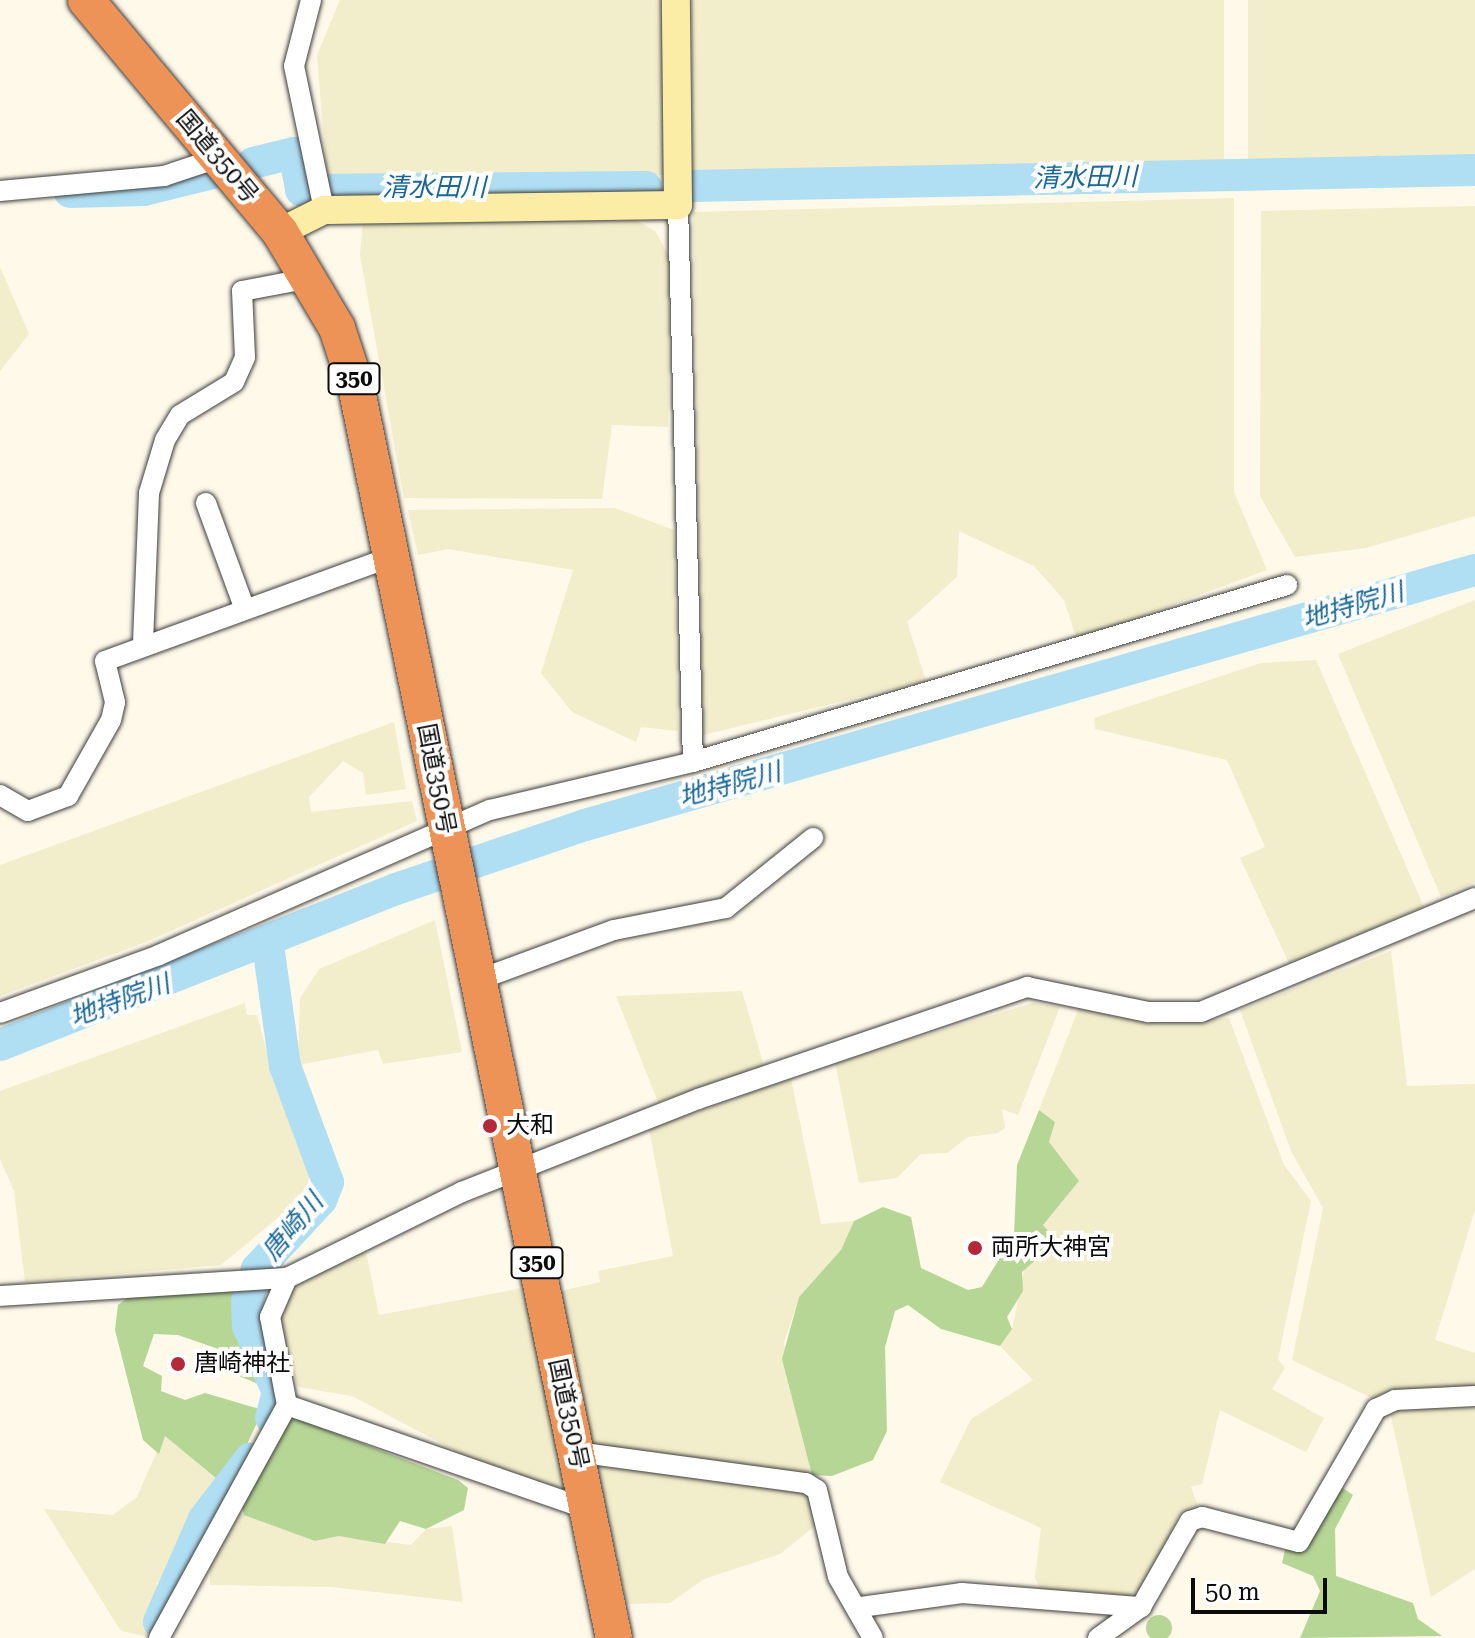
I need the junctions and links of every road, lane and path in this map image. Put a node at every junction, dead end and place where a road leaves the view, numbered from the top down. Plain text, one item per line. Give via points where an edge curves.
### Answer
1 (86, 0) edge
2 (311, 0) edge
3 (676, 0) edge
4 (218, 158) junction
5 (0, 191) edge
6 (321, 197) junction
7 (678, 205) junction
8 (280, 232) junction
9 (310, 278) junction
10 (206, 503) dead end
11 (393, 556) junction
12 (1287, 585) dead end
13 (244, 607) junction
14 (143, 643) junction
15 (693, 762) junction
16 (0, 795) edge
17 (447, 832) junction
18 (813, 838) dead end
19 (1475, 898) edge
20 (478, 980) junction
21 (0, 1013) edge
22 (519, 1172) junction
23 (287, 1278) junction
24 (0, 1296) edge
25 (1475, 1396) edge
26 (287, 1405) junction
27 (576, 1452) junction
28 (588, 1509) junction
29 (861, 1607) junction
30 (1141, 1607) junction
31 (159, 1638) edge
32 (614, 1638) edge
33 (873, 1638) edge
34 (1098, 1638) edge

1 - 4 highway, 国道350号 / 350
2 - 6 street via 294,66
3 - 7 street
4 - 5 street via 164,176
4 - 8 highway, 国道350号 / 350
6 - 7 street
6 - 8 street
7 - 15 street
8 - 9 highway, 国道350号 / 350
9 - 11 highway, 国道350号 / 350 via 356,386
9 - 14 street via 242,291 245,357 234,382 180,415 165,440 149,493
10 - 13 street
11 - 13 street
11 - 17 highway, 国道350号 / 350
12 - 15 street
13 - 14 street
14 - 16 street via 105,661 115,702 111,720 68,796 28,811
15 - 17 street
17 - 20 highway, 国道350号 / 350
17 - 21 street via 159,955
18 - 20 street via 726,908 614,930
19 - 22 street via 1201,1012 1148,1012 1027,987 698,1099
20 - 22 highway, 国道350号 / 350
22 - 23 street via 407,1217
22 - 27 highway, 国道350号 / 350
23 - 24 street
23 - 26 street via 270,1317
25 - 30 street via 1395,1400 1376,1409 1299,1542 1202,1517 1190,1521
26 - 28 street
26 - 31 street
27 - 28 highway, 国道350号 / 350
27 - 29 street via 806,1483 817,1490 838,1577
28 - 32 highway, 国道350号 / 350
29 - 30 street via 962,1593
29 - 33 street
30 - 34 street

